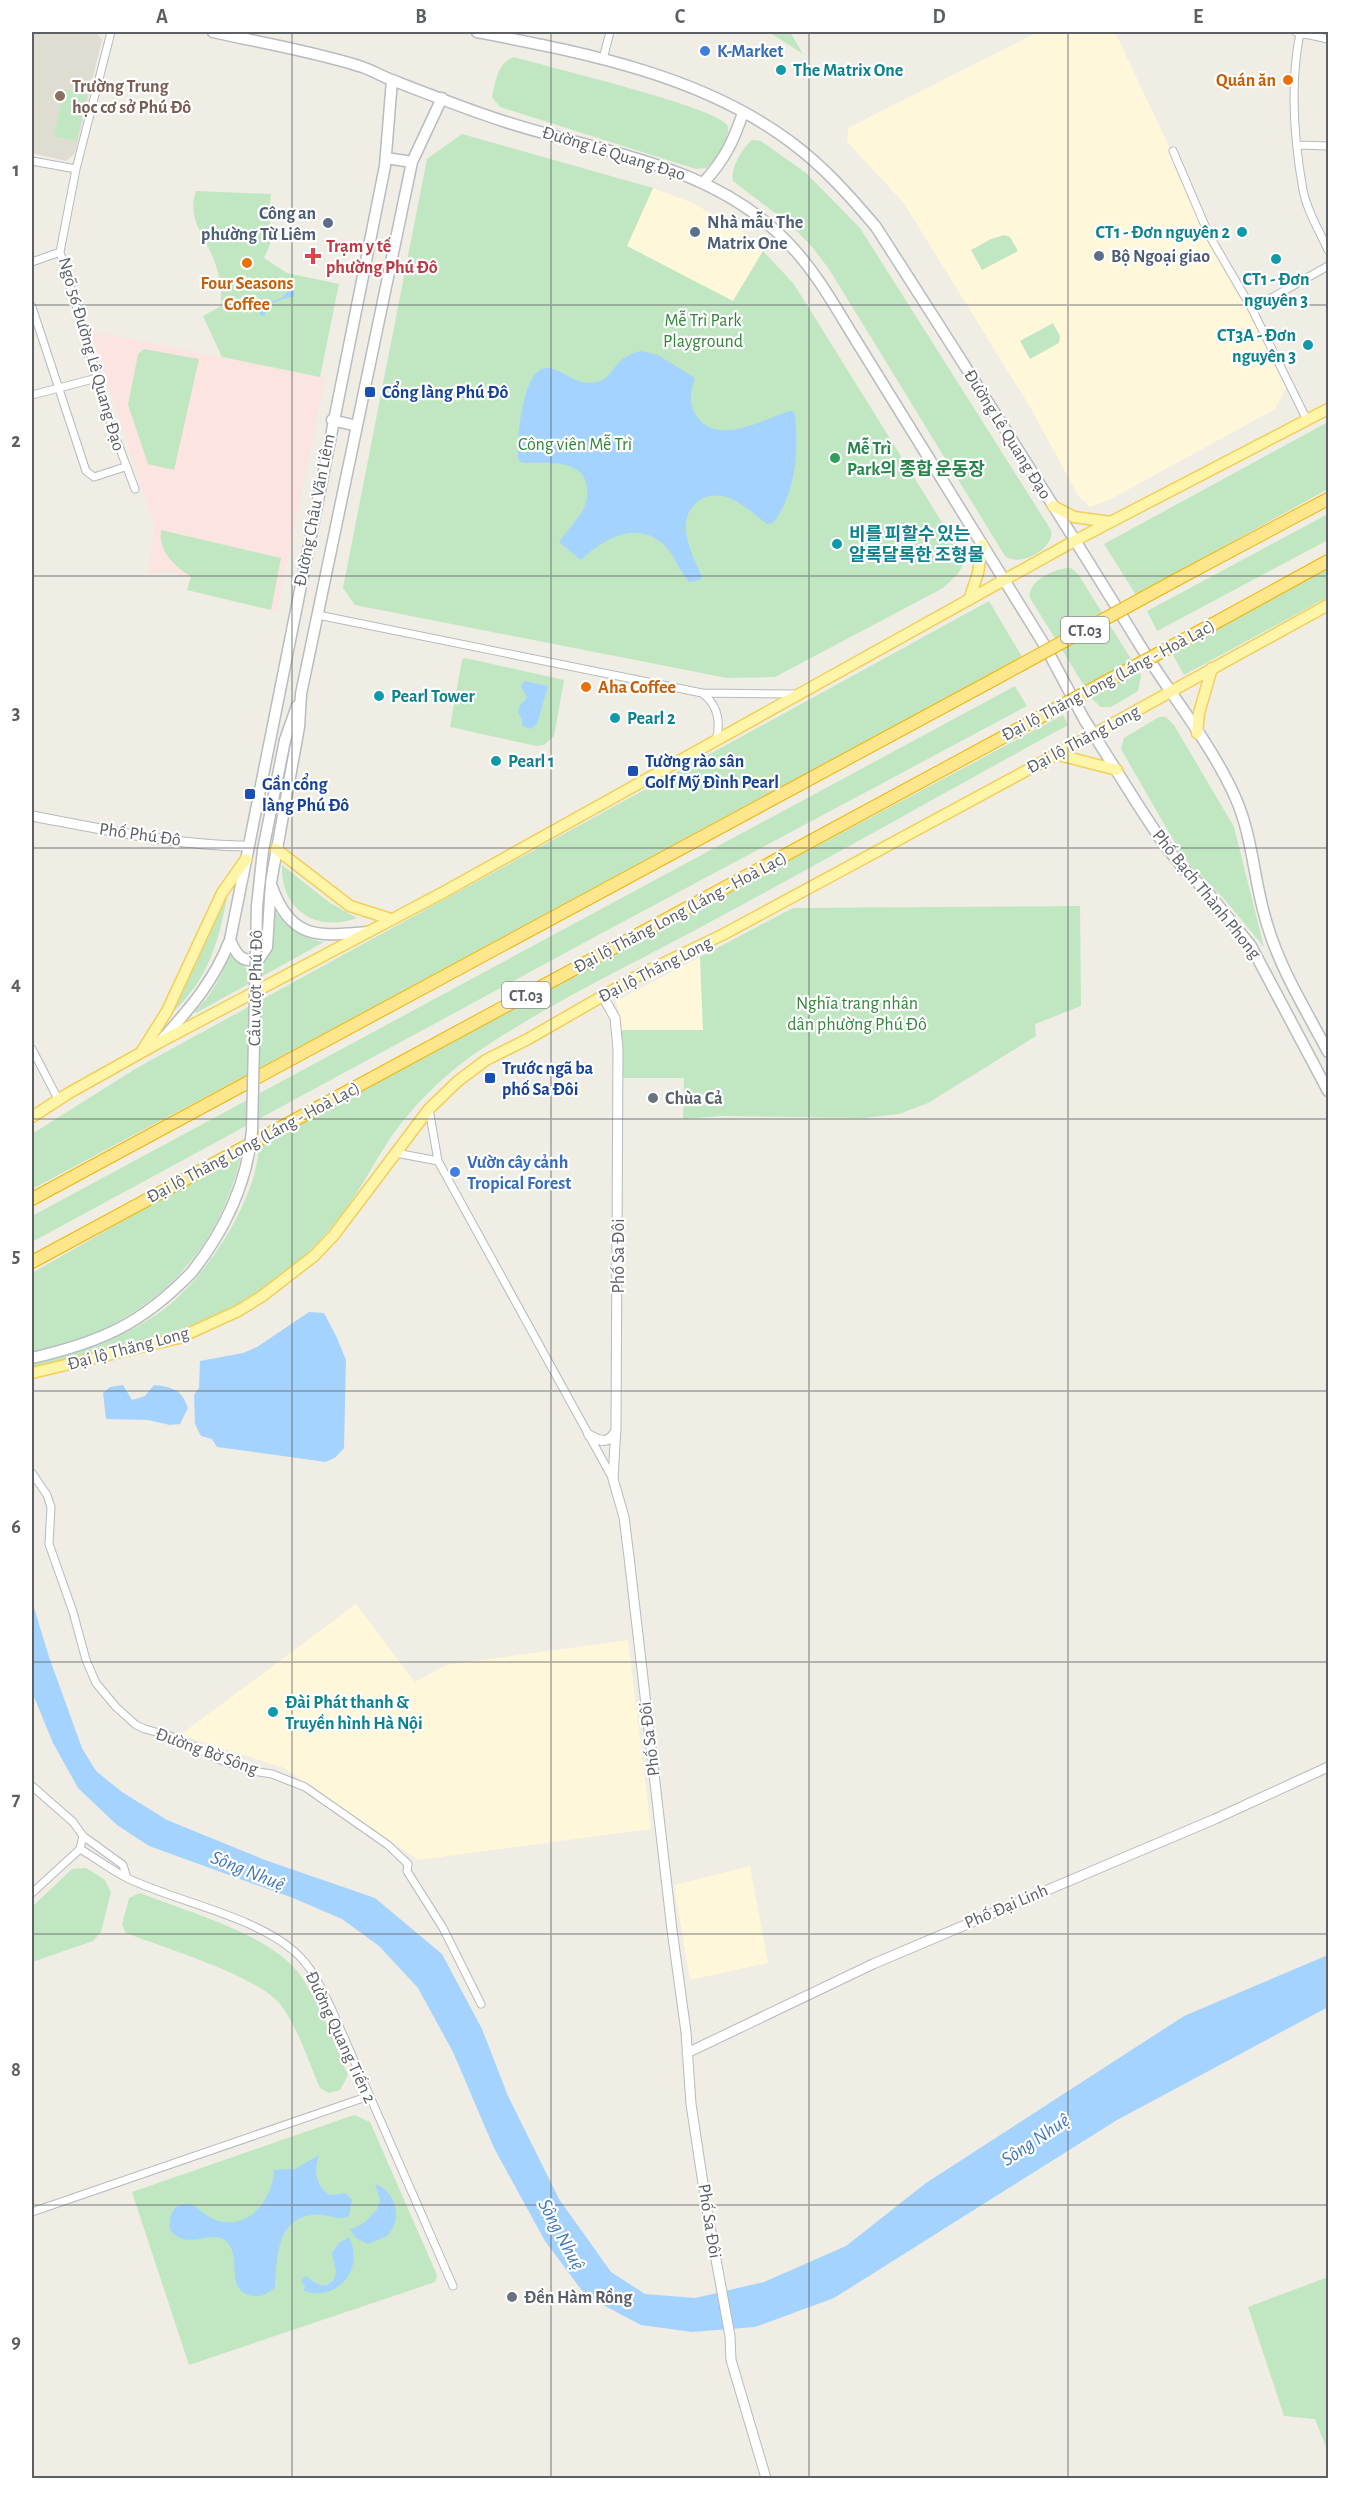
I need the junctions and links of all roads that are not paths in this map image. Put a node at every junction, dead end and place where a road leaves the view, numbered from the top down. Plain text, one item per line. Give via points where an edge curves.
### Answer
1 (111, 32) edge
2 (213, 32) edge
3 (477, 32) edge
4 (610, 32) edge
5 (1298, 32) edge
6 (1329, 39) edge
7 (603, 59) junction
8 (392, 80) junction
9 (442, 98) junction
10 (743, 113) junction
11 (1298, 145) junction
12 (1329, 146) edge
13 (1173, 151) dead end
14 (386, 158) junction
15 (32, 161) edge
16 (412, 162) junction
17 (76, 169) junction
18 (704, 182) junction
19 (1329, 250) edge
20 (60, 252) junction
21 (32, 262) edge
22 (1329, 266) edge
23 (32, 307) edge
24 (1252, 309) junction
25 (97, 378) junction
26 (58, 390) junction
27 (32, 395) edge
28 (1329, 409) edge
29 (332, 420) junction
30 (1307, 420) junction
31 (357, 426) junction
32 (125, 466) junction
33 (135, 489) dead end
34 (1329, 499) edge
35 (1053, 506) junction
36 (1112, 522) junction
37 (1076, 540) junction
38 (982, 545) junction
39 (1329, 561) edge
40 (1003, 581) junction
41 (969, 600) junction
42 (1329, 605) edge
43 (318, 615) junction
44 (1212, 668) junction
45 (1170, 692) junction
46 (702, 693) junction
47 (301, 694) junction
48 (800, 694) junction
49 (1094, 734) junction
50 (1197, 734) junction
51 (716, 741) junction
52 (1055, 754) junction
53 (1117, 770) junction
54 (32, 816) edge
55 (248, 846) junction
56 (276, 849) junction
57 (246, 859) junction
58 (271, 882) junction
59 (392, 919) junction
60 (368, 932) junction
61 (230, 939) junction
62 (602, 995) junction
63 (160, 1042) junction
64 (32, 1050) edge
65 (1329, 1052) edge
66 (141, 1053) junction
67 (1329, 1091) edge
68 (58, 1100) junction
69 (429, 1110) junction
70 (32, 1117) edge
71 (396, 1153) junction
72 (438, 1161) junction
73 (32, 1199) edge
74 (32, 1262) edge
75 (32, 1358) edge
76 (32, 1373) edge
77 (616, 1431) junction
78 (589, 1435) junction
79 (32, 1473) edge
80 (613, 1479) junction
81 (1329, 1767) edge
82 (32, 1790) edge
83 (84, 1836) junction
84 (80, 1849) junction
85 (127, 1878) junction
86 (32, 1893) edge
87 (481, 2004) dead end
88 (687, 2053) junction
89 (369, 2096) junction
90 (32, 2212) edge
91 (453, 2286) dead end
92 (766, 2478) edge

1 - 17 street, Ngõ 56 Đường Lê Quang Đạo
2 - 8 main road, Đường Lê Quang Đạo via 305,50 362,66
3 - 7 main road, Đường Lê Quang Đạo
4 - 7 street
5 - 6 street
5 - 11 street via 1294,63
7 - 10 main road, Đường Lê Quang Đạo via 712,96
8 - 9 main road, Đường Lê Quang Đạo
8 - 14 main road, Đường Châu Văn Liêm
9 - 16 main road, Đường Châu Văn Liêm
9 - 18 main road, Đường Lê Quang Đạo via 502,121 669,168
10 - 18 main road via 733,143
10 - 35 main road, Đường Lê Quang Đạo via 780,134 818,165 876,227
11 - 12 street
11 - 19 street via 1303,190
13 - 24 street via 1209,235
14 - 16 main road
14 - 29 main road, Đường Châu Văn Liêm
15 - 17 street
16 - 31 main road, Đường Châu Văn Liêm
17 - 20 street, Ngõ 56 Đường Lê Quang Đạo
18 - 38 main road, Đường Lê Quang Đạo via 773,229 802,260
20 - 21 street
20 - 25 street, Ngõ 56 Đường Lê Quang Đạo
22 - 24 street
23 - 26 street
24 - 30 street
25 - 26 street
25 - 32 street, Ngõ 56 Đường Lê Quang Đạo
26 - 27 street
26 - 32 street, Ngõ 56 Đường Lê Quang Đạo via 86,471 93,477
28 - 30 main road
29 - 31 main road
29 - 55 main road, Đường Châu Văn Liêm
30 - 36 main road
31 - 43 main road, Đường Châu Văn Liêm
32 - 33 street, Ngõ 56 Đường Lê Quang Đạo
34 - 73 highway, CT.03, bridge
35 - 36 main road via 1074,517
35 - 37 main road, Đường Lê Quang Đạo
36 - 37 main road
37 - 40 main road
37 - 45 main road, Đường Lê Quang Đạo
38 - 40 main road, Đường Lê Quang Đạo
38 - 41 main road
39 - 74 highway, Đại lộ Thăng Long (Láng - Hoà Lạc) / CT.03, bridge
40 - 41 main road
40 - 49 main road, Đường Lê Quang Đạo
41 - 48 main road
42 - 44 main road, Đại lộ Thăng Long
43 - 46 street
43 - 47 main road, Đường Châu Văn Liêm
44 - 45 main road, Đại lộ Thăng Long
44 - 50 main road
45 - 49 main road, Đại lộ Thăng Long
45 - 50 main road, Phố Bạch Thành Phong
46 - 48 street
46 - 51 street via 716,709
47 - 56 main road, Đường Châu Văn Liêm via 299,727
47 - 75 main road, Cầu vượt Phú Đô, bridge via 285,740 263,850 257,906 252,1131 240,1189 213,1245 166,1299 118,1329 72,1349
48 - 51 main road
49 - 52 main road, Đại lộ Thăng Long
49 - 53 main road, Phố Bạch Thành Phong
50 - 65 main road, Phố Bạch Thành Phong via 1236,799 1248,834 1266,924 1278,957
51 - 59 main road
52 - 53 main road
52 - 62 main road, Đại lộ Thăng Long via 724,934
53 - 67 main road, Phố Bạch Thành Phong via 1161,840 1251,946
54 - 55 street, Phố Phú Đô via 159,838
55 - 57 main road, Đường Châu Văn Liêm
56 - 58 main road, Đường Châu Văn Liêm
56 - 59 main road via 350,906
57 - 61 main road, Đường Châu Văn Liêm
57 - 66 main road via 222,893 167,1011
58 - 60 main road via 284,913 304,929 326,935
58 - 61 main road, Đường Châu Văn Liêm via 264,954 259,959 244,960 237,955
59 - 60 main road
60 - 63 main road
61 - 63 main road, Đường Châu Văn Liêm via 209,984
62 - 69 main road, Đại lộ Thăng Long via 486,1060
62 - 77 street, Phố Sa Đôi via 615,1018 618,1058
63 - 66 main road
64 - 68 street
66 - 68 main road
68 - 70 main road
69 - 71 main road, Đại lộ Thăng Long
69 - 72 street
71 - 72 street
71 - 76 main road, Đại lộ Thăng Long via 314,1257 238,1311 179,1338
72 - 78 street
77 - 78 street via 612,1438 600,1442
77 - 80 street, Phố Sa Đôi
78 - 80 street
79 - 87 street, Đường Bờ Sông via 51,1506 49,1544 86,1660 108,1699 136,1725 177,1738 218,1759 305,1787 388,1845 408,1864 407,1871 443,1928
80 - 88 street, Phố Sa Đôi via 624,1517
81 - 88 street, Phố Đại Linh via 873,1964
82 - 83 street via 73,1822
83 - 84 street
83 - 85 street via 123,1866
84 - 85 street, Đường Quang Tiến 2
84 - 86 street
85 - 89 street, Đường Quang Tiến 2 via 257,1928 294,1951 315,1976
88 - 92 street, Phố Sa Đôi via 691,2104 731,2360
89 - 90 street
89 - 91 street, Đường Quang Tiến 2

